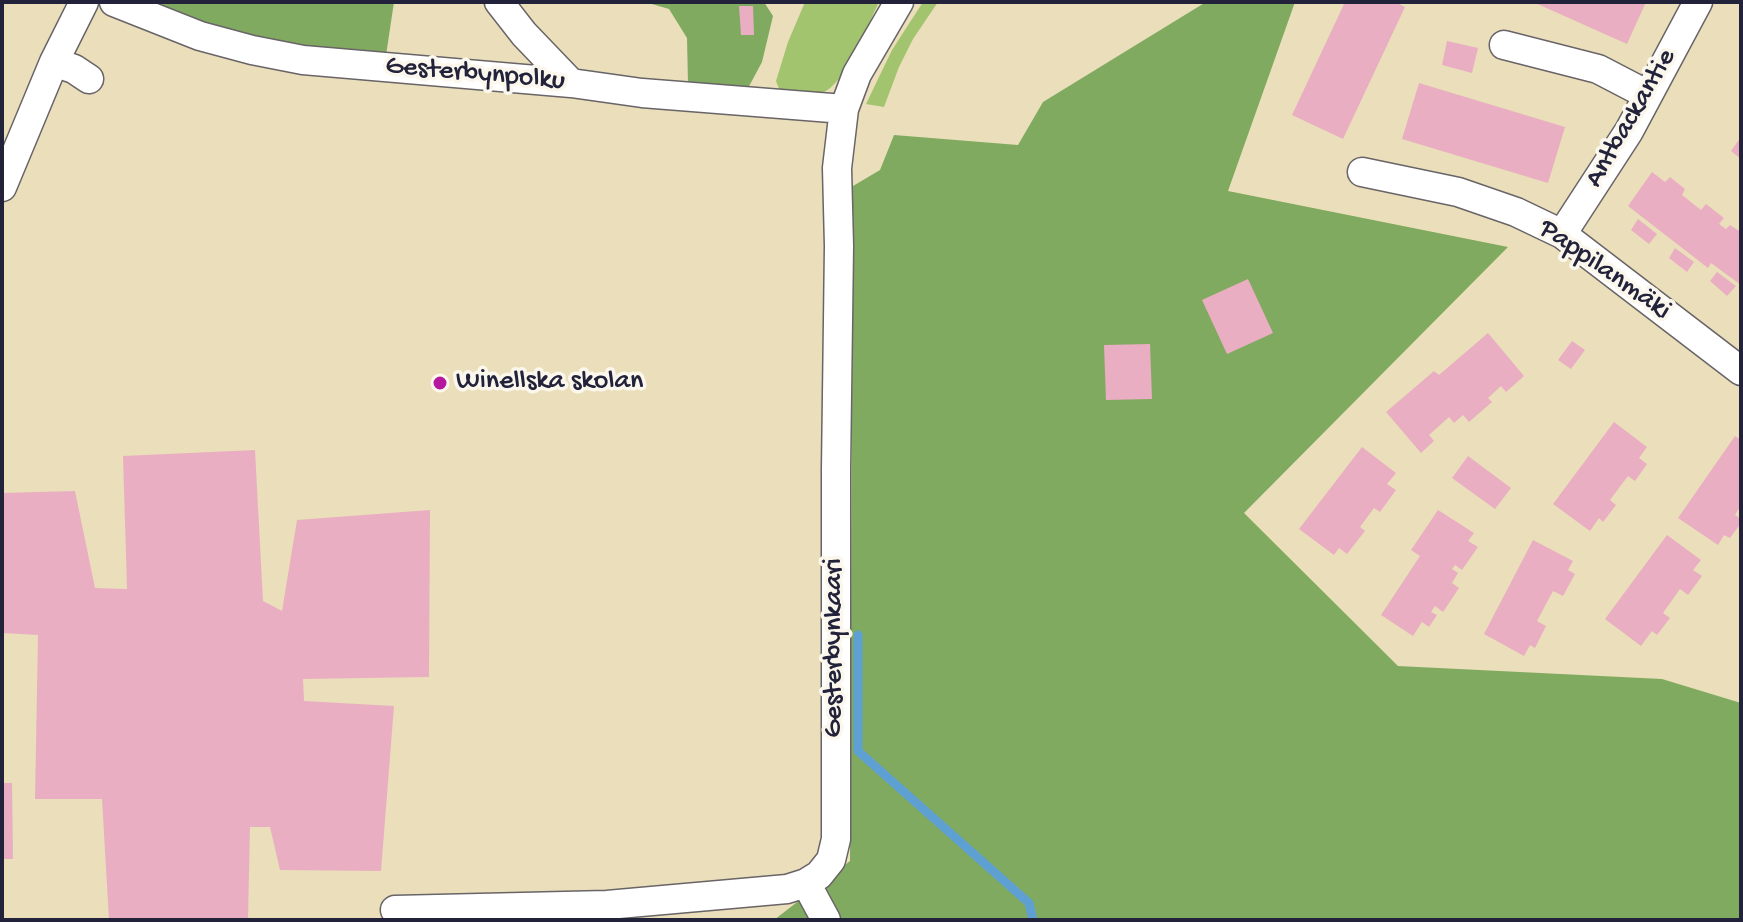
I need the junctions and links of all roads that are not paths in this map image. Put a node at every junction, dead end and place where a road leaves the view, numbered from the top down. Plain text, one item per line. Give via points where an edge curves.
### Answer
1 (84, 2) edge
2 (114, 2) edge
3 (499, 2) edge
4 (899, 2) edge
5 (1698, 2) edge
6 (1504, 45) dead end
7 (54, 62) junction
8 (89, 79) dead end
9 (571, 83) junction
10 (1648, 95) junction
11 (844, 109) junction
12 (5, 171) edge
13 (1362, 172) dead end
14 (1562, 234) junction
15 (1741, 371) edge
16 (806, 883) junction
17 (395, 910) dead end
18 (826, 920) edge

1 - 7 street
2 - 9 street, Gesterbynpolku via 200,36 303,60
3 - 9 street
4 - 11 street, Gesterbynkaari via 857,74
5 - 10 street, Antbackantie
6 - 10 street via 1598,69
7 - 8 street
7 - 12 street
9 - 11 street, Gesterbynpolku
10 - 14 street, Antbackantie
11 - 16 street, Gesterbynkaari via 837,168 836,839 831,860
13 - 14 street, Pappilanmäki via 1458,192
14 - 15 street, Pappilanmäki
16 - 17 street via 607,905
16 - 18 street

